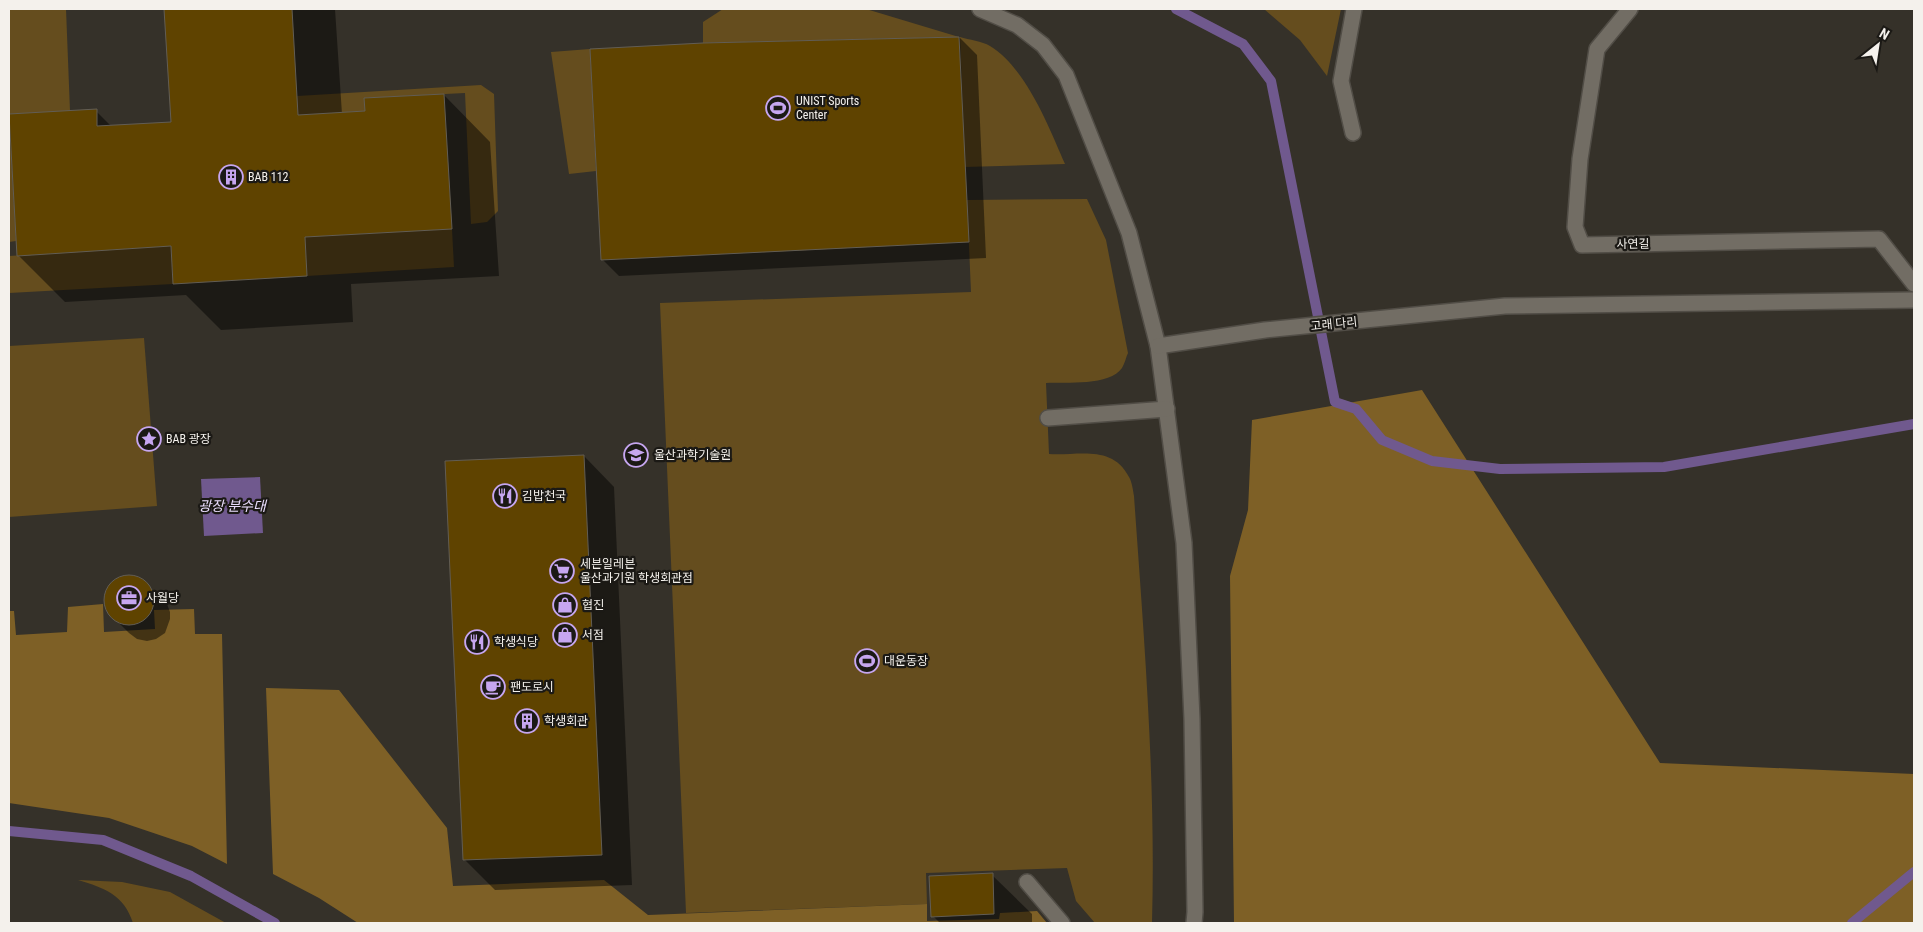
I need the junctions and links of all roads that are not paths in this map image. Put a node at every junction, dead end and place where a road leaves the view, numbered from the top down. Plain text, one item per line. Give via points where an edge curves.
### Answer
1 (980, 9) edge
2 (1354, 9) edge
3 (1630, 9) edge
4 (1353, 133) dead end
5 (1914, 284) edge
6 (1914, 300) edge
7 (1158, 346) junction
8 (1167, 409) junction
9 (1048, 418) dead end
10 (1027, 882) dead end
11 (1062, 923) edge
12 (1194, 923) edge

1 - 7 street via 1017,25 1043,45 1066,74 1129,233
2 - 4 street via 1341,81
3 - 5 street, 사연길 via 1597,49 1580,159 1575,227 1582,246 1879,239
6 - 7 street, 고래 다리 via 1505,306 1265,330
7 - 8 street
8 - 9 street
8 - 12 street via 1184,543 1192,719
10 - 11 street

